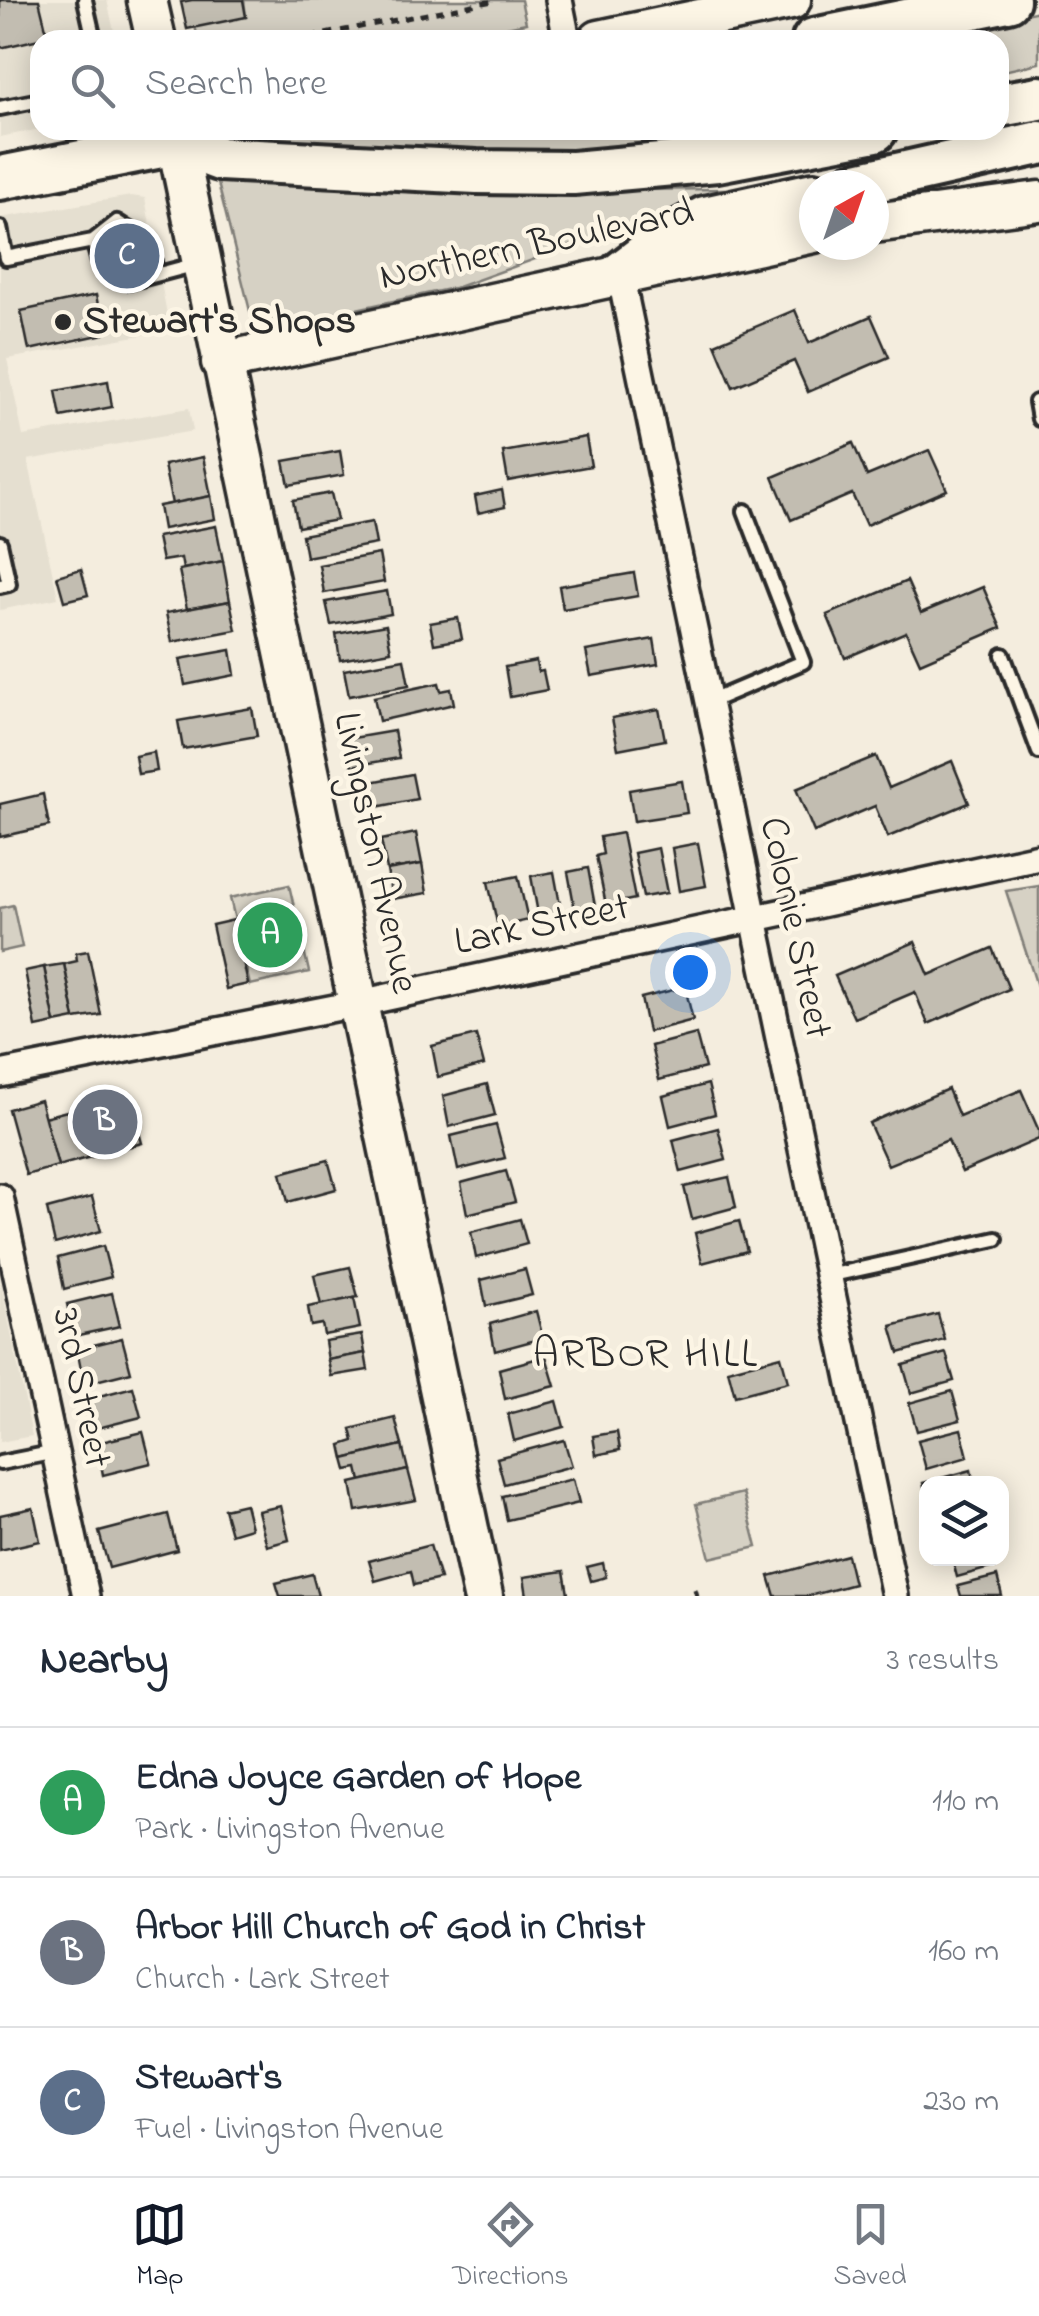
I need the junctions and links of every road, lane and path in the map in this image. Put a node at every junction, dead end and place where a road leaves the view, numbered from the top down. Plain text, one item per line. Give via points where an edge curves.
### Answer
1 (85, 0) edge
2 (147, 0) edge
3 (498, 0) edge
4 (559, 0) edge
5 (791, 0) edge
6 (1008, 0) edge
7 (92, 30) edge
8 (154, 30) edge
9 (345, 30) edge
10 (565, 30) edge
11 (646, 30) edge
12 (862, 30) edge
13 (1039, 98) edge
14 (30, 102) edge
15 (1009, 104) edge
16 (0, 108) edge
17 (156, 140) edge
18 (184, 140) edge
19 (192, 140) edge
20 (822, 140) edge
21 (1039, 144) edge
22 (2, 174) edge
23 (889, 177) edge
24 (799, 197) edge
25 (1039, 201) edge
26 (889, 220) edge
27 (0, 228) edge
28 (799, 236) edge
29 (94, 241) junction
30 (202, 263) junction
31 (156, 274) junction
32 (620, 274) junction
33 (221, 362) junction
34 (1036, 402) dead end
35 (1039, 419) edge
36 (745, 511) dead end
37 (0, 543) edge
38 (0, 586) edge
39 (1003, 654) dead end
40 (708, 702) junction
41 (1039, 752) edge
42 (1039, 857) edge
43 (754, 920) junction
44 (360, 1003) junction
45 (0, 1074) edge
46 (0, 1197) edge
47 (996, 1238) dead end
48 (828, 1276) junction
49 (56, 1452) junction
50 (0, 1463) edge
51 (86, 1596) edge
52 (483, 1596) edge
53 (896, 1596) edge

1 - 7 lane
2 - 8 street
3 - 9 path
4 - 10 street
5 - 11 street
6 - 12 main road
13 - 15 main road
14 - 16 lane
17 - 22 main road
18 - 30 street, Livingston Avenue
19 - 20 main road via 220,159 572,173 717,160
21 - 23 main road
24 - 32 main road via 705,218
25 - 26 street
27 - 29 lane via 6,258
28 - 32 street, Northern Boulevard
29 - 31 lane via 99,262 129,282
29 - 31 lane via 117,222 151,244
30 - 31 lane
30 - 33 street, Livingston Avenue
32 - 33 street, Northern Boulevard
32 - 40 street, Colonie Street
33 - 44 street, Livingston Avenue
34 - 35 lane
36 - 40 lane via 803,662
37 - 38 lane via 9,584
39 - 41 lane
40 - 43 street, Colonie Street
42 - 43 street, Lark Street
43 - 44 street, Lark Street
43 - 48 street, Colonie Street
44 - 45 street, Lark Street
44 - 52 street, Livingston Avenue
46 - 49 street, 3rd Street
47 - 48 lane
48 - 53 street, Colonie Street
49 - 50 lane
49 - 51 street, 3rd Street

